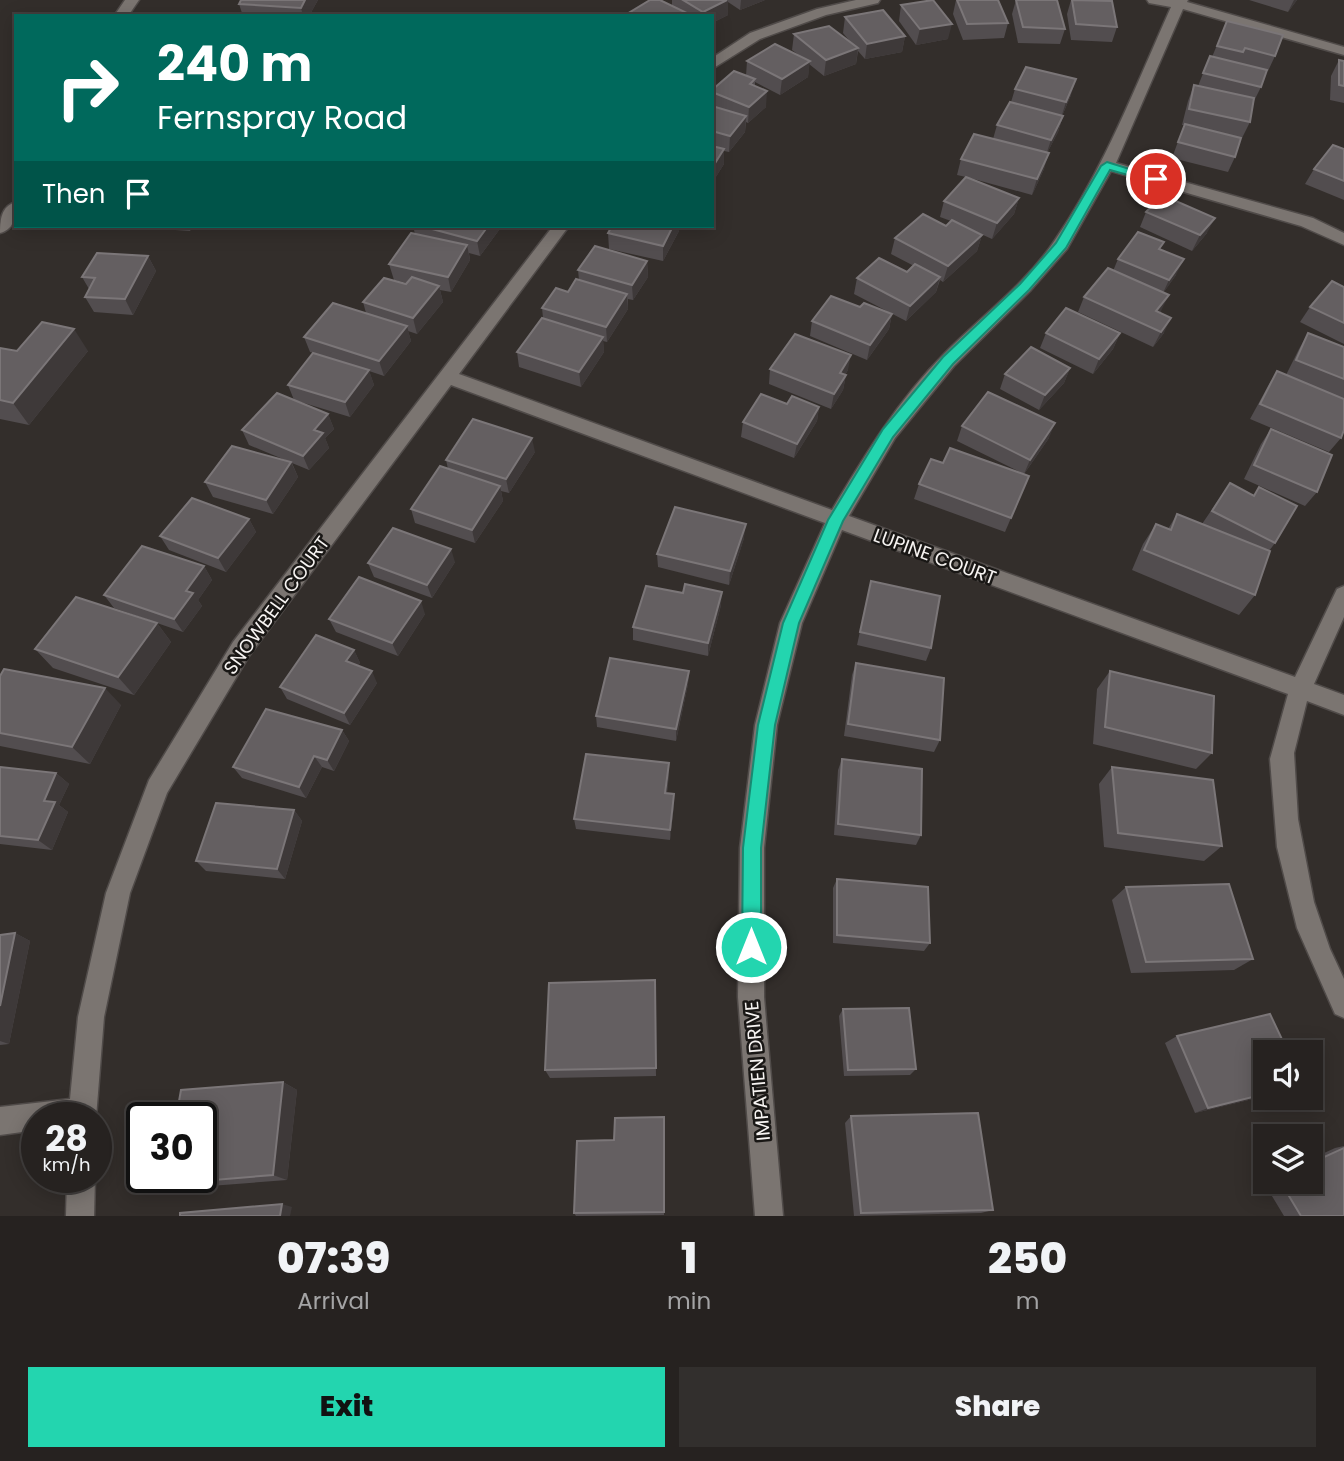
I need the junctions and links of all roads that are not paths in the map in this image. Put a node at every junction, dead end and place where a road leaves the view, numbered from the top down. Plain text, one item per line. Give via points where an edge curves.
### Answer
1 (873, 0) edge
2 (1154, 0) edge
3 (1180, 2) edge
4 (1344, 51) edge
5 (714, 64) edge
6 (1107, 166) junction
7 (14, 210) edge
8 (0, 228) edge
9 (559, 228) edge
10 (1344, 240) edge
11 (447, 377) junction
12 (836, 520) junction
13 (1344, 595) edge
14 (1300, 689) junction
15 (1344, 705) edge
16 (1344, 1005) edge
17 (83, 1102) edge
18 (21, 1119) edge
19 (0, 1121) edge
20 (80, 1193) edge
21 (80, 1216) edge
22 (769, 1216) edge

1 - 5 street via 755,36
2 - 3 street
3 - 4 street
3 - 6 street, IMPATIEN DRIVE
6 - 10 street via 1307,222
6 - 12 street, IMPATIEN DRIVE via 1061,245 948,361 888,433
7 - 8 street
9 - 11 street, SNOWBELL COURT
11 - 12 street, LUPINE COURT
11 - 17 street, SNOWBELL COURT via 241,649 157,788 118,893 90,1017
12 - 14 street, LUPINE COURT
12 - 22 street, IMPATIEN DRIVE via 791,623 766,725 752,848 751,997
13 - 14 street
14 - 15 street, LUPINE COURT
14 - 16 street via 1282,751 1286,830 1300,900
18 - 19 street
20 - 21 street

